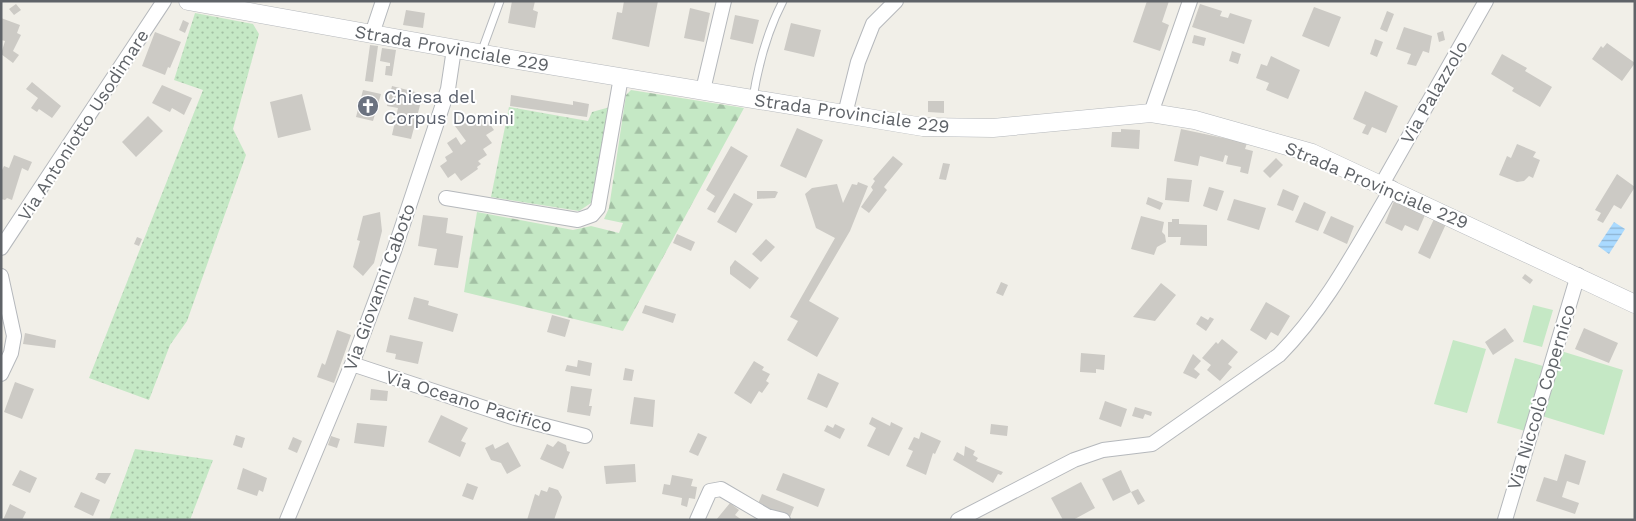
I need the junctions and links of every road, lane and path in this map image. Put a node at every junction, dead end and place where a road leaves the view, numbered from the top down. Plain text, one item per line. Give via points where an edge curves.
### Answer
1 (164, 1) edge
2 (188, 1) edge
3 (383, 1) edge
4 (500, 1) edge
5 (724, 1) edge
6 (783, 1) edge
7 (896, 1) edge
8 (1190, 1) edge
9 (1486, 1) edge
10 (372, 34) junction
11 (454, 49) junction
12 (481, 53) junction
13 (621, 77) junction
14 (703, 90) junction
15 (753, 99) junction
16 (1151, 113) junction
17 (845, 114) junction
18 (1387, 186) junction
19 (446, 198) dead end
20 (1, 248) edge
21 (1578, 275) junction
22 (1, 276) edge
23 (1635, 304) edge
24 (352, 364) junction
25 (1, 374) edge
26 (585, 436) dead end
27 (287, 520) edge
28 (698, 520) edge
29 (783, 520) edge
30 (958, 520) edge
31 (1505, 520) edge

1 - 20 street, Via Antoniotto Usodimare
2 - 10 street, Strada Provinciale 229
3 - 10 street
4 - 12 lane
5 - 14 street
6 - 15 lane via 756,79
7 - 17 street via 872,24
8 - 16 street
9 - 18 street, Via Palazzolo
10 - 11 street, Strada Provinciale 229
11 - 12 street, Strada Provinciale 229
11 - 24 street, Via Giovanni Caboto via 448,89
12 - 13 street, Strada Provinciale 229
13 - 14 street, Strada Provinciale 229
13 - 19 street via 598,208 592,215 578,220
14 - 15 street, Strada Provinciale 229
15 - 17 street, Strada Provinciale 229
16 - 17 street, Strada Provinciale 229 via 993,128 922,127
16 - 18 street, Strada Provinciale 229 via 1195,120 1290,145
18 - 21 street, Strada Provinciale 229
18 - 30 street, Via Palazzolo via 1337,281 1294,341 1279,355 1152,444 1103,450 1074,460
21 - 23 street, Strada Provinciale 229
21 - 31 street, Via Niccolò Copernico
22 - 25 street via 14,336
24 - 26 street, Via Oceano Pacifico via 515,418
24 - 27 street, Via Giovanni Caboto
28 - 29 street via 710,491 715,489 767,516

